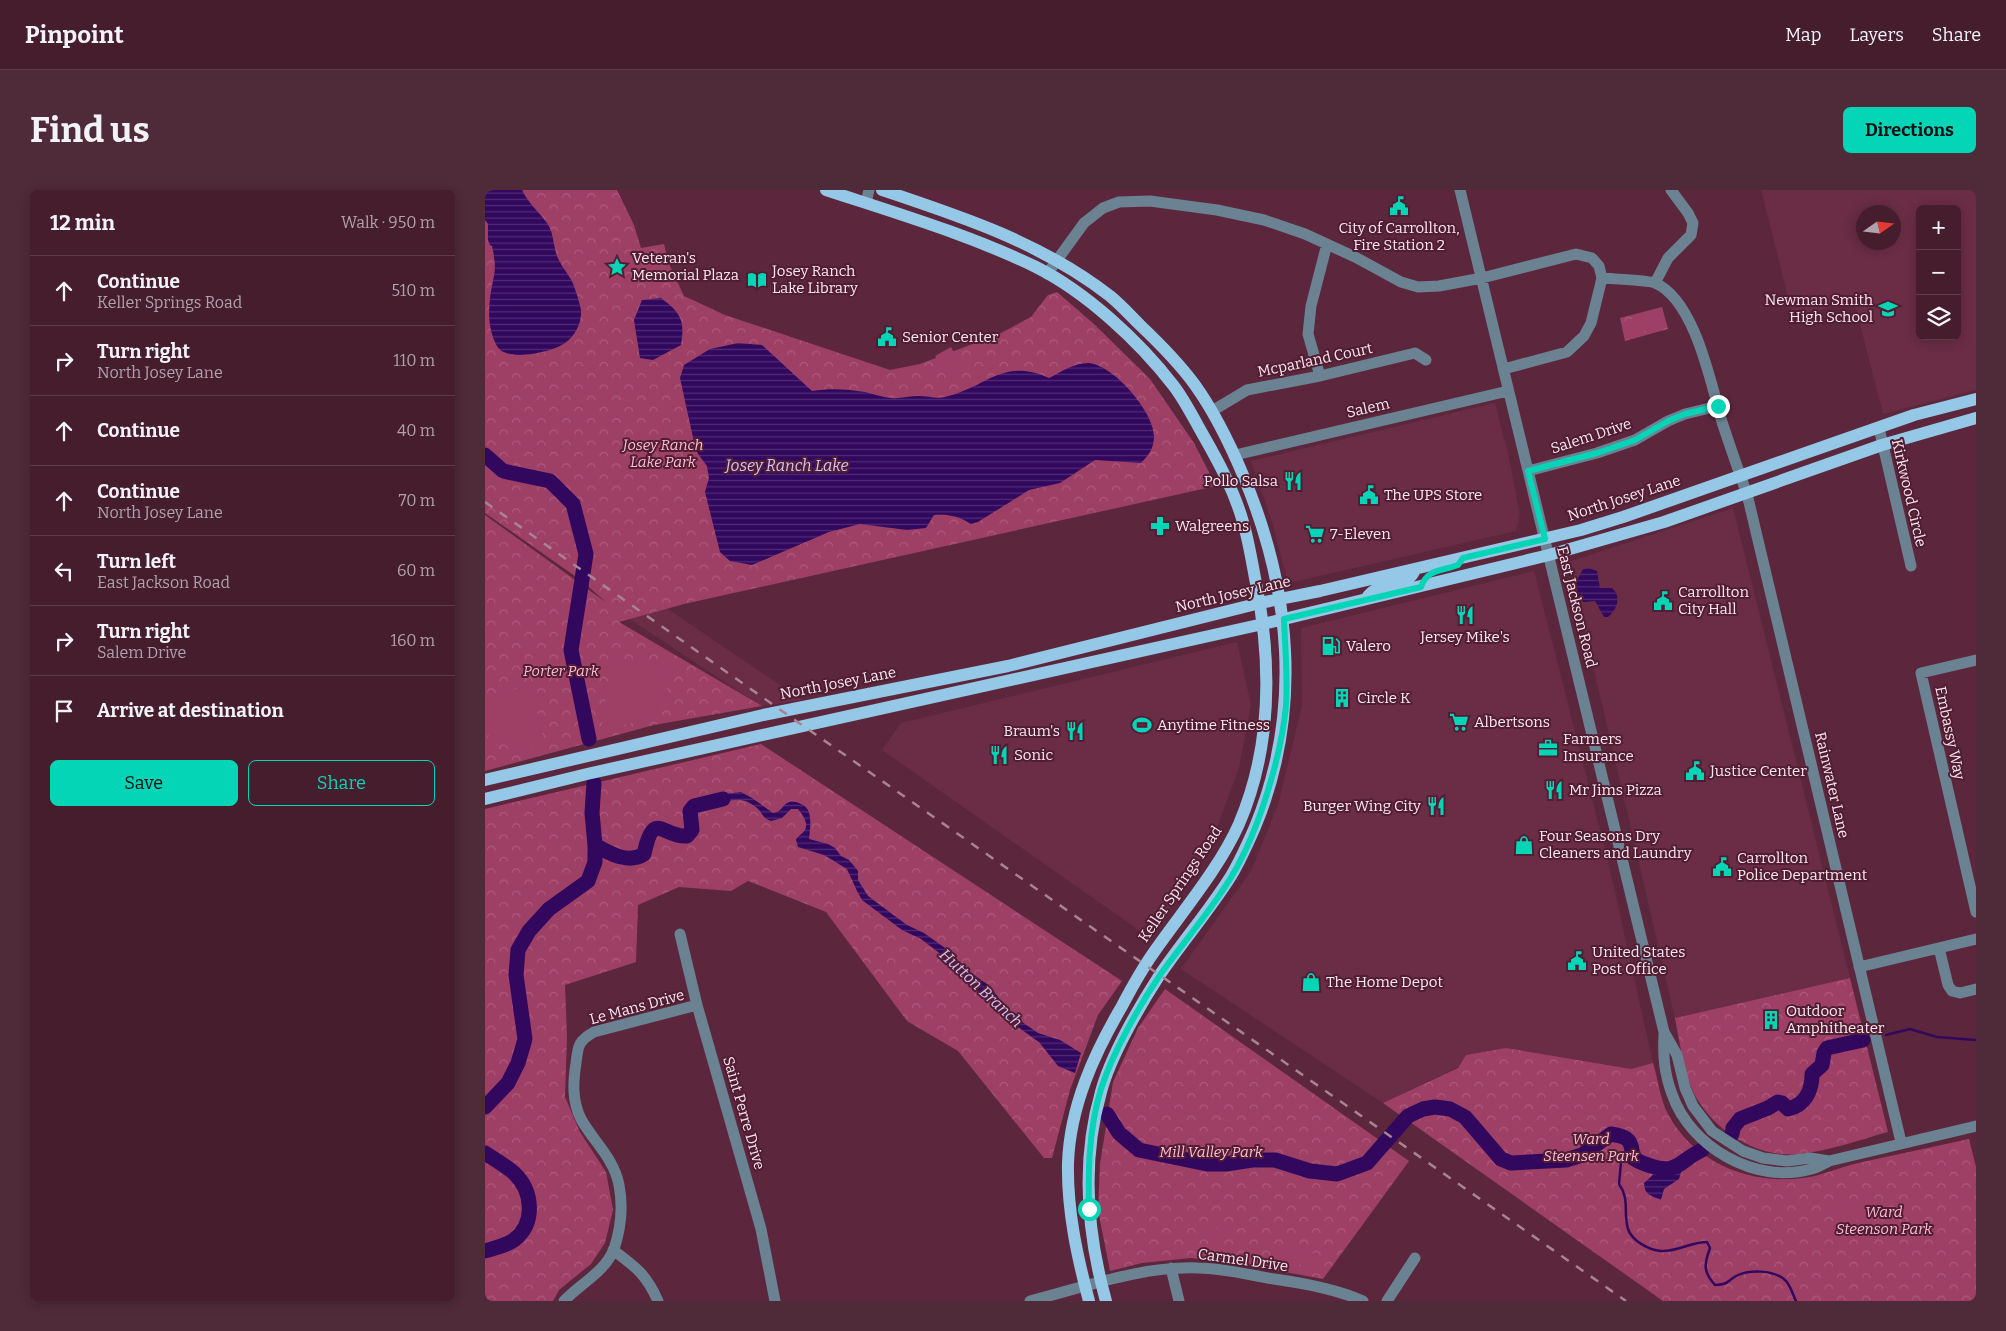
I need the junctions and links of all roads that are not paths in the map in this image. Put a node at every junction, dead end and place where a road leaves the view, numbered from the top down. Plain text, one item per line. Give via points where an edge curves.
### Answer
1 (826, 190) edge
2 (869, 190) edge
3 (882, 190) edge
4 (1460, 190) edge
5 (1671, 190) edge
6 (866, 203) junction
7 (1327, 244) junction
8 (1057, 260) junction
9 (1047, 274) junction
10 (1481, 278) junction
11 (1602, 278) junction
12 (1655, 283) junction
13 (1426, 360) dead end
14 (1504, 369) junction
15 (1320, 376) junction
16 (1508, 391) junction
17 (1976, 399) edge
18 (1718, 406) junction
19 (1212, 411) junction
20 (1976, 418) edge
21 (1879, 428) junction
22 (1882, 445) junction
23 (1235, 455) junction
24 (1219, 462) junction
25 (1528, 471) junction
26 (1741, 476) junction
27 (1747, 494) junction
28 (1545, 539) junction
29 (1549, 555) junction
30 (1463, 558) junction
31 (1911, 566) dead end
32 (1415, 569) junction
33 (1421, 587) junction
34 (1280, 600) junction
35 (1365, 600) junction
36 (1260, 603) junction
37 (1284, 619) junction
38 (1263, 624) junction
39 (1976, 660) edge
40 (913, 685) junction
41 (849, 716) junction
42 (485, 780) edge
43 (485, 799) edge
44 (1190, 900) junction
45 (1976, 912) edge
46 (679, 934) dead end
47 (1976, 939) edge
48 (1183, 946) junction
49 (1939, 948) junction
50 (1859, 967) junction
51 (1976, 989) edge
52 (697, 1005) junction
53 (1976, 1126) edge
54 (1901, 1142) junction
55 (1068, 1166) junction
56 (1089, 1167) junction
57 (613, 1250) junction
58 (1415, 1258) dead end
59 (1171, 1268) junction
60 (1101, 1282) junction
61 (1085, 1287) junction
62 (564, 1301) edge
63 (658, 1301) edge
64 (775, 1301) edge
65 (1030, 1301) edge
66 (1089, 1301) edge
67 (1106, 1301) edge
68 (1179, 1301) edge
69 (1363, 1301) edge
70 (1387, 1301) edge

1 - 6 main road, Keller Springs Road
2 - 6 street
3 - 8 main road via 989,227
4 - 10 street, East Jackson Road
5 - 12 street via 1693,223 1691,234 1668,258
6 - 9 main road, Keller Springs Road via 948,230
7 - 8 street via 1263,220 1217,210 1150,201 1119,202 1103,208 1084,223
7 - 10 street via 1401,282 1418,287
7 - 15 street via 1311,306 1308,334
8 - 9 street
8 - 19 main road via 1111,297 1158,342 1193,382
9 - 24 main road, Keller Springs Road via 1121,328 1147,355 1175,387
10 - 11 street via 1576,254 1592,258 1599,266
10 - 14 street, East Jackson Road
11 - 12 street
11 - 14 street via 1591,323 1584,336 1567,352
12 - 18 street, Rainwater Lane via 1676,299 1685,314 1705,361
13 - 15 street, Mcparland Court via 1415,353
14 - 16 street, East Jackson Road
15 - 19 street, Mcparland Court via 1247,390
16 - 23 street, Salem
16 - 25 street, East Jackson Road
17 - 21 main road, North Josey Lane
18 - 25 street, Salem Drive via 1677,417 1635,440
18 - 26 street, Rainwater Lane
19 - 23 main road
20 - 22 main road
21 - 22 street, Kirkwood Circle
21 - 26 main road, North Josey Lane
22 - 27 main road
22 - 31 street, Kirkwood Circle
23 - 24 main road
23 - 34 main road via 1263,526
24 - 36 main road, Keller Springs Road via 1243,522
25 - 28 street, East Jackson Road
26 - 27 street, Rainwater Lane
26 - 28 main road, North Josey Lane via 1602,525
27 - 29 main road
27 - 50 street, Rainwater Lane
28 - 29 street, East Jackson Road
28 - 30 main road, North Josey Lane
29 - 33 main road
29 - 54 street, East Jackson Road via 1665,1032 1677,1055 1693,1106 1712,1131 1743,1151 1763,1158 1829,1161
30 - 32 main road, North Josey Lane
30 - 33 main road via 1458,565 1430,573
32 - 34 main road, North Josey Lane
32 - 35 main road via 1408,580 1373,590
33 - 35 main road
34 - 36 main road, North Josey Lane
34 - 37 main road
35 - 37 main road
36 - 38 main road, Keller Springs Road
36 - 40 main road, North Josey Lane via 1008,666
37 - 38 main road
37 - 48 main road via 1286,706 1266,794 1233,874
38 - 41 main road
38 - 44 main road, Keller Springs Road via 1267,682 1265,727 1258,767 1227,848
39 - 45 street, Embassy Way via 1921,673
40 - 41 main road via 912,692 878,702
40 - 42 main road, North Josey Lane via 753,717
41 - 43 main road
44 - 48 main road via 1187,915 1178,931
44 - 55 main road, Keller Springs Road via 1145,965 1101,1042 1083,1084
46 - 52 street, Saint Perre Drive
47 - 49 street
48 - 56 main road via 1160,976 1117,1052 1101,1089
49 - 50 street
49 - 51 street via 1952,991 1960,993
50 - 54 street, Rainwater Lane
52 - 57 street, Le Mans Drive via 593,1032 577,1047 573,1096 581,1119 608,1156 619,1183 622,1213
52 - 64 street, Saint Perre Drive via 761,1229
53 - 54 street, East Jackson Road
55 - 56 main road
55 - 61 main road, Keller Springs Road via 1073,1229
56 - 60 main road via 1089,1222
57 - 62 street, Le Mans Drive via 601,1268
57 - 63 street via 639,1270
58 - 70 street
59 - 60 street, Carmel Drive
59 - 68 street
59 - 69 street, Carmel Drive via 1199,1268 1286,1280
60 - 61 street, Carmel Drive
60 - 67 main road
61 - 65 street, Carmel Drive
61 - 66 main road, Keller Springs Road

